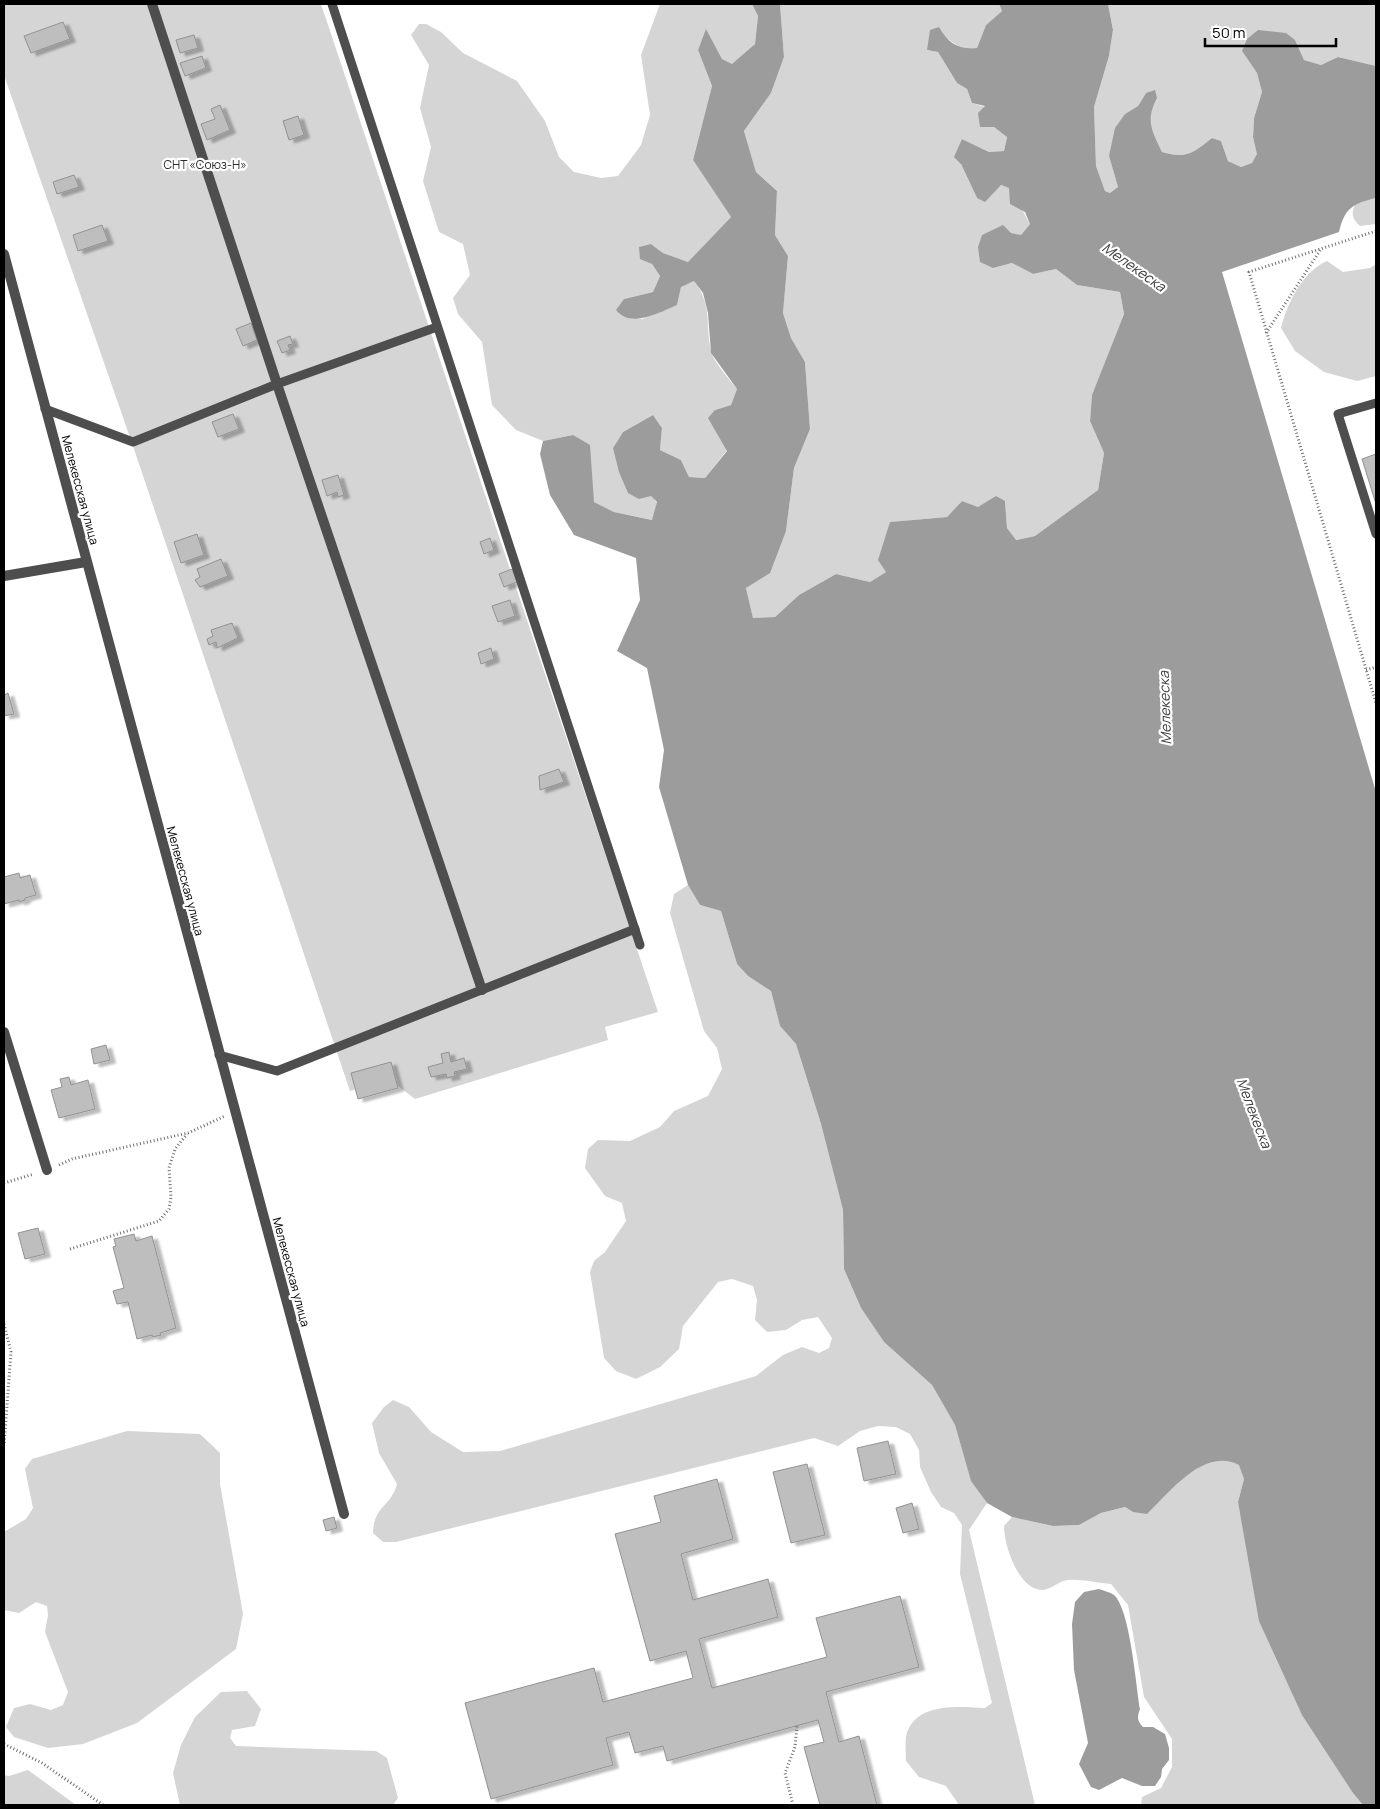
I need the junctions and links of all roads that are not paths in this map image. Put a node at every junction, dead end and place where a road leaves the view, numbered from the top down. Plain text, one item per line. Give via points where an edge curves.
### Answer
1 (152, 4) edge
2 (332, 4) edge
3 (4, 254) edge
4 (437, 327) junction
5 (277, 384) junction
6 (1376, 402) edge
7 (45, 409) junction
8 (1376, 534) edge
9 (86, 562) junction
10 (4, 576) edge
11 (635, 929) junction
12 (640, 945) dead end
13 (482, 990) junction
14 (4, 1032) edge
15 (219, 1055) junction
16 (47, 1170) road end
17 (344, 1514) dead end

1 - 5 street
2 - 4 lane
3 - 7 street, Мелекесская улица
4 - 5 lane
4 - 11 lane
5 - 7 lane via 133,442
5 - 13 street
6 - 8 lane via 1338,414
7 - 9 street, Мелекесская улица
9 - 10 street
9 - 15 street, Мелекесская улица
11 - 12 lane
11 - 13 lane
13 - 15 lane via 277,1071
14 - 16 street
15 - 17 street, Мелекесская улица

